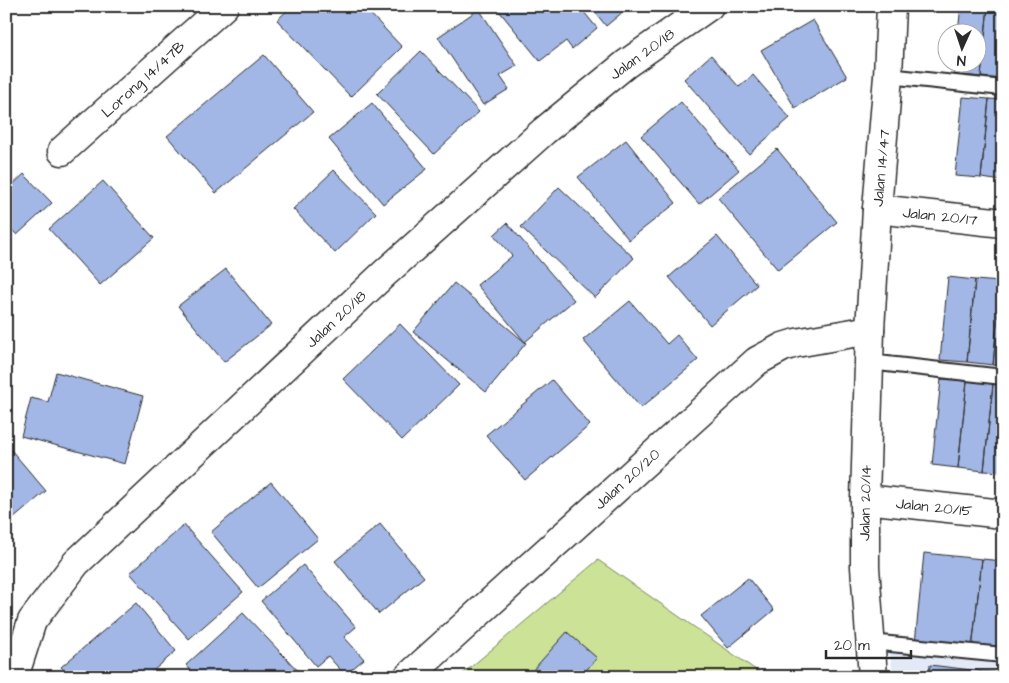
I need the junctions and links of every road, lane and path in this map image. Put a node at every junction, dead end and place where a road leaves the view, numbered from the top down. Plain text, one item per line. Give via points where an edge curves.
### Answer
1 (224, 6) edge
2 (709, 6) edge
3 (891, 6) edge
4 (888, 76) junction
5 (1003, 88) edge
6 (62, 151) dead end
7 (877, 209) junction
8 (1003, 223) edge
9 (870, 330) junction
10 (869, 362) junction
11 (1003, 377) edge
12 (865, 499) junction
13 (1003, 514) edge
14 (870, 642) junction
15 (1003, 655) edge
16 (14, 677) edge
17 (408, 677) edge
18 (873, 677) edge

1 - 6 street, Lorong 14/47B
2 - 16 street, Jalan 20/18 via 626,64 544,131 385,273 76,563 32,621
3 - 4 street, Jalan 14/47
4 - 5 lane
4 - 7 street, Jalan 14/47
7 - 8 street, Jalan 20/17
7 - 9 street, Jalan 14/47
9 - 10 street, Jalan 20/14
9 - 17 street, Jalan 20/20 via 796,343 757,361
10 - 11 lane
10 - 12 street, Jalan 20/14
12 - 13 street, Jalan 20/15
12 - 14 street, Jalan 20/14
14 - 15 lane
14 - 18 street, Jalan 20/14

